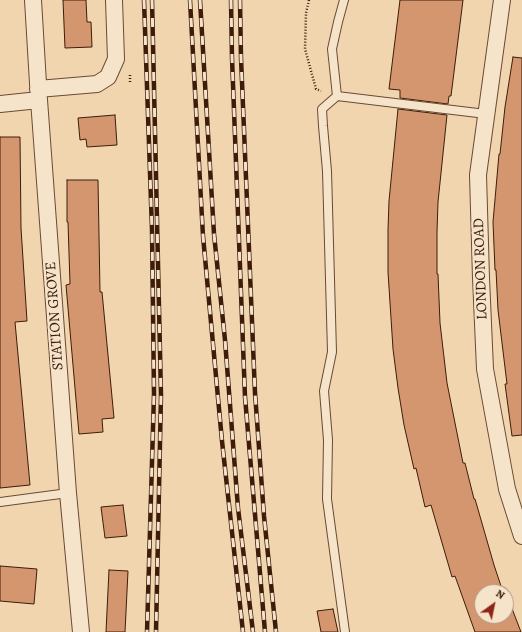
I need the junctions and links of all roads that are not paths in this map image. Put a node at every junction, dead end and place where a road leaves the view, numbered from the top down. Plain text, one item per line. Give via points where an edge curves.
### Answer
1 (32, 0) edge
2 (114, 0) edge
3 (344, 0) edge
4 (502, 0) edge
5 (38, 95) junction
6 (337, 96) junction
7 (0, 104) edge
8 (486, 114) junction
9 (68, 493) junction
10 (0, 502) edge
11 (522, 536) edge
12 (81, 632) edge
13 (345, 632) edge

1 - 5 street, STATION GROVE
2 - 5 street via 116,59 108,77 97,84
3 - 6 lane via 332,49
4 - 8 street, LONDON ROAD
5 - 7 street
5 - 9 street, STATION GROVE
6 - 8 lane
6 - 13 lane via 322,109 328,171 332,352 324,391 328,440 327,499
8 - 11 street, LONDON ROAD via 478,175 485,369 507,489
9 - 10 lane
9 - 12 street, STATION GROVE

